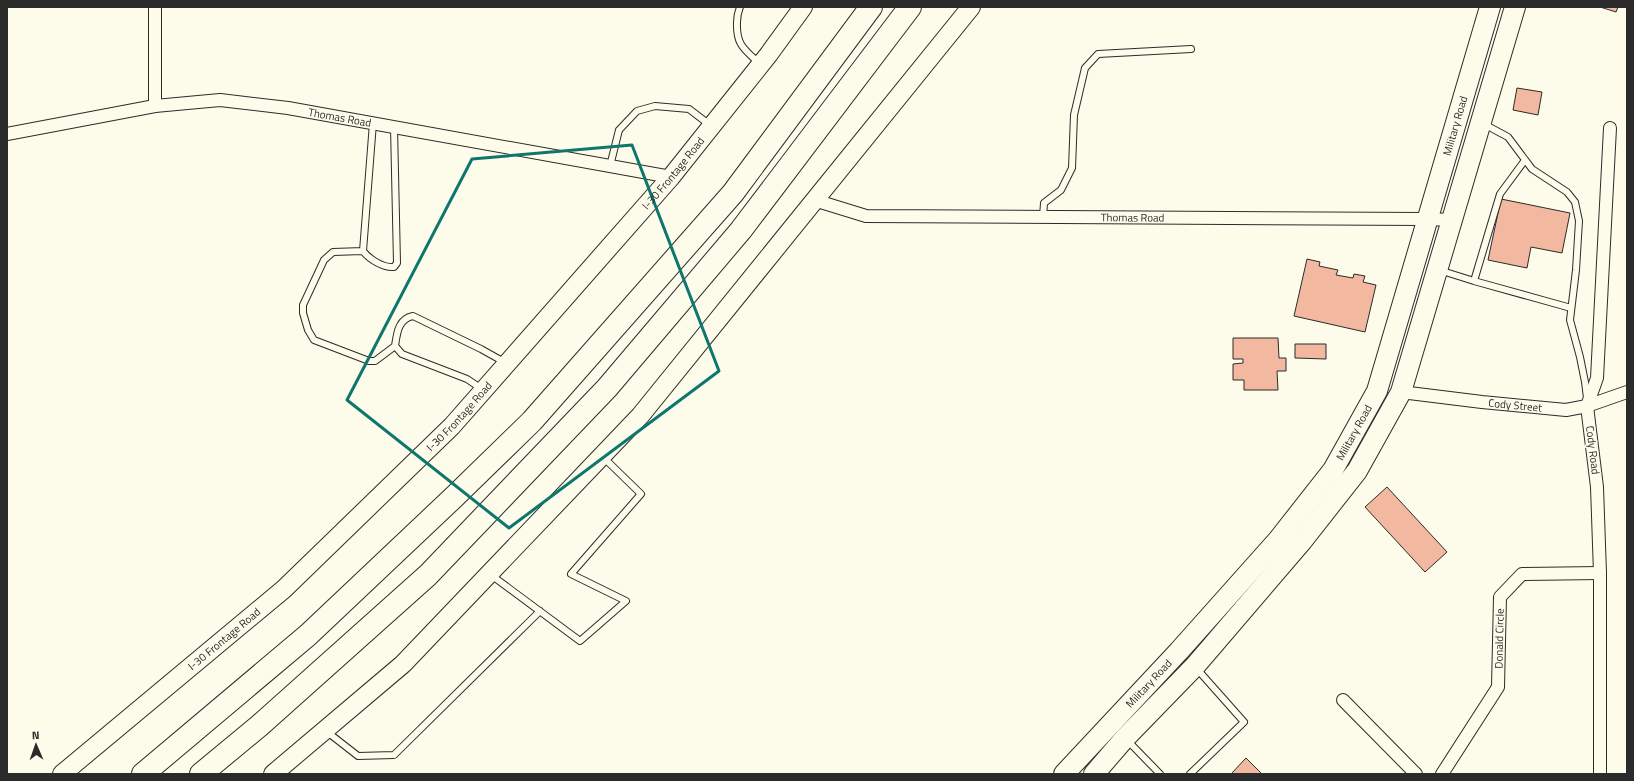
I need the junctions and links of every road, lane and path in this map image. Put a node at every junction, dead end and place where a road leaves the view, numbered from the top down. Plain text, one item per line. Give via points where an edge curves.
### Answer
1 (155, 7) edge
2 (740, 7) edge
3 (803, 7) edge
4 (871, 7) edge
5 (910, 7) edge
6 (971, 7) edge
7 (1490, 7) edge
8 (1515, 7) edge
9 (1191, 49) dead end
10 (760, 65) junction
11 (155, 106) junction
12 (373, 123) junction
13 (1482, 123) junction
14 (711, 126) junction
15 (394, 127) junction
16 (1610, 128) dead end
17 (7, 134) edge
18 (1525, 160) junction
19 (610, 166) junction
20 (671, 177) junction
21 (814, 200) junction
22 (1043, 217) junction
23 (1427, 218) junction
24 (1453, 220) junction
25 (363, 251) junction
26 (1438, 270) junction
27 (1474, 281) junction
28 (1571, 308) junction
29 (395, 346) junction
30 (507, 364) junction
31 (484, 390) junction
32 (1401, 392) junction
33 (1627, 392) edge
34 (1587, 406) junction
35 (602, 456) junction
36 (489, 573) junction
37 (1600, 573) junction
38 (540, 611) junction
39 (1195, 666) junction
40 (1343, 700) dead end
41 (1108, 726) junction
42 (324, 730) junction
43 (1125, 738) junction
44 (62, 774) edge
45 (143, 774) edge
46 (202, 774) edge
47 (273, 774) edge
48 (1064, 774) edge
49 (1094, 774) edge
50 (1160, 774) edge
51 (1190, 774) edge
52 (1416, 774) edge
53 (1442, 774) edge
54 (1600, 774) edge

1 - 11 street
2 - 10 lane via 736,36 744,50
3 - 10 main road, I-30 Frontage Road
4 - 45 highway via 733,193 532,421 308,635
5 - 46 highway via 741,230 607,388 428,574
6 - 21 main road
7 - 23 main road, Military Road
8 - 13 main road, Military Road
9 - 22 lane via 1098,54 1085,68 1074,115 1072,168 1061,190 1044,203
10 - 14 main road, I-30 Frontage Road
11 - 12 street, Thomas Road via 220,100 288,108
11 - 17 street, Thomas Road
12 - 15 street, Thomas Road
12 - 25 lane
13 - 18 lane via 1508,137
13 - 24 main road, Military Road
14 - 19 lane via 689,108 655,106 637,112 619,130
14 - 20 main road, I-30 Frontage Road
15 - 19 street, Thomas Road
15 - 25 lane via 397,262 390,267 368,258
16 - 34 street, Cody Road via 1597,378
18 - 27 lane via 1500,194
18 - 28 lane via 1532,168 1567,192 1575,202 1579,221
19 - 20 street, Thomas Road
20 - 30 main road, I-30 Frontage Road
21 - 22 street, Thomas Road via 866,216
21 - 35 main road via 640,416
22 - 23 street, Thomas Road
23 - 24 street, Thomas Road
23 - 41 main road, Military Road via 1377,391 1333,470 1278,540
24 - 26 main road, Military Road
25 - 29 lane via 333,252 324,260 303,305 308,330 314,340 370,361 375,361
26 - 27 lane
26 - 32 main road, Military Road
27 - 28 lane
28 - 34 lane via 1570,320 1585,382
29 - 30 lane via 401,323 407,317 413,316
29 - 31 lane via 402,354 467,379
30 - 31 main road, I-30 Frontage Road
31 - 44 main road, I-30 Frontage Road via 452,426 284,589
32 - 34 street, Cody Street via 1566,410
32 - 39 main road, Military Road via 1357,471 1302,541
33 - 34 street, Cody Street
34 - 37 street, Cody Road via 1597,487
35 - 36 main road
35 - 38 lane via 641,494 571,574 626,601 580,641
36 - 38 lane
36 - 42 main road via 403,664
37 - 53 street, Donald Circle via 1522,574 1500,597 1498,687
37 - 54 street, Cody Road
38 - 42 lane via 394,755 358,756
39 - 43 main road, Military Road
39 - 51 lane via 1244,722
40 - 52 street
41 - 43 main road
41 - 48 main road, Military Road
42 - 47 main road
43 - 49 main road, Military Road
43 - 50 lane

